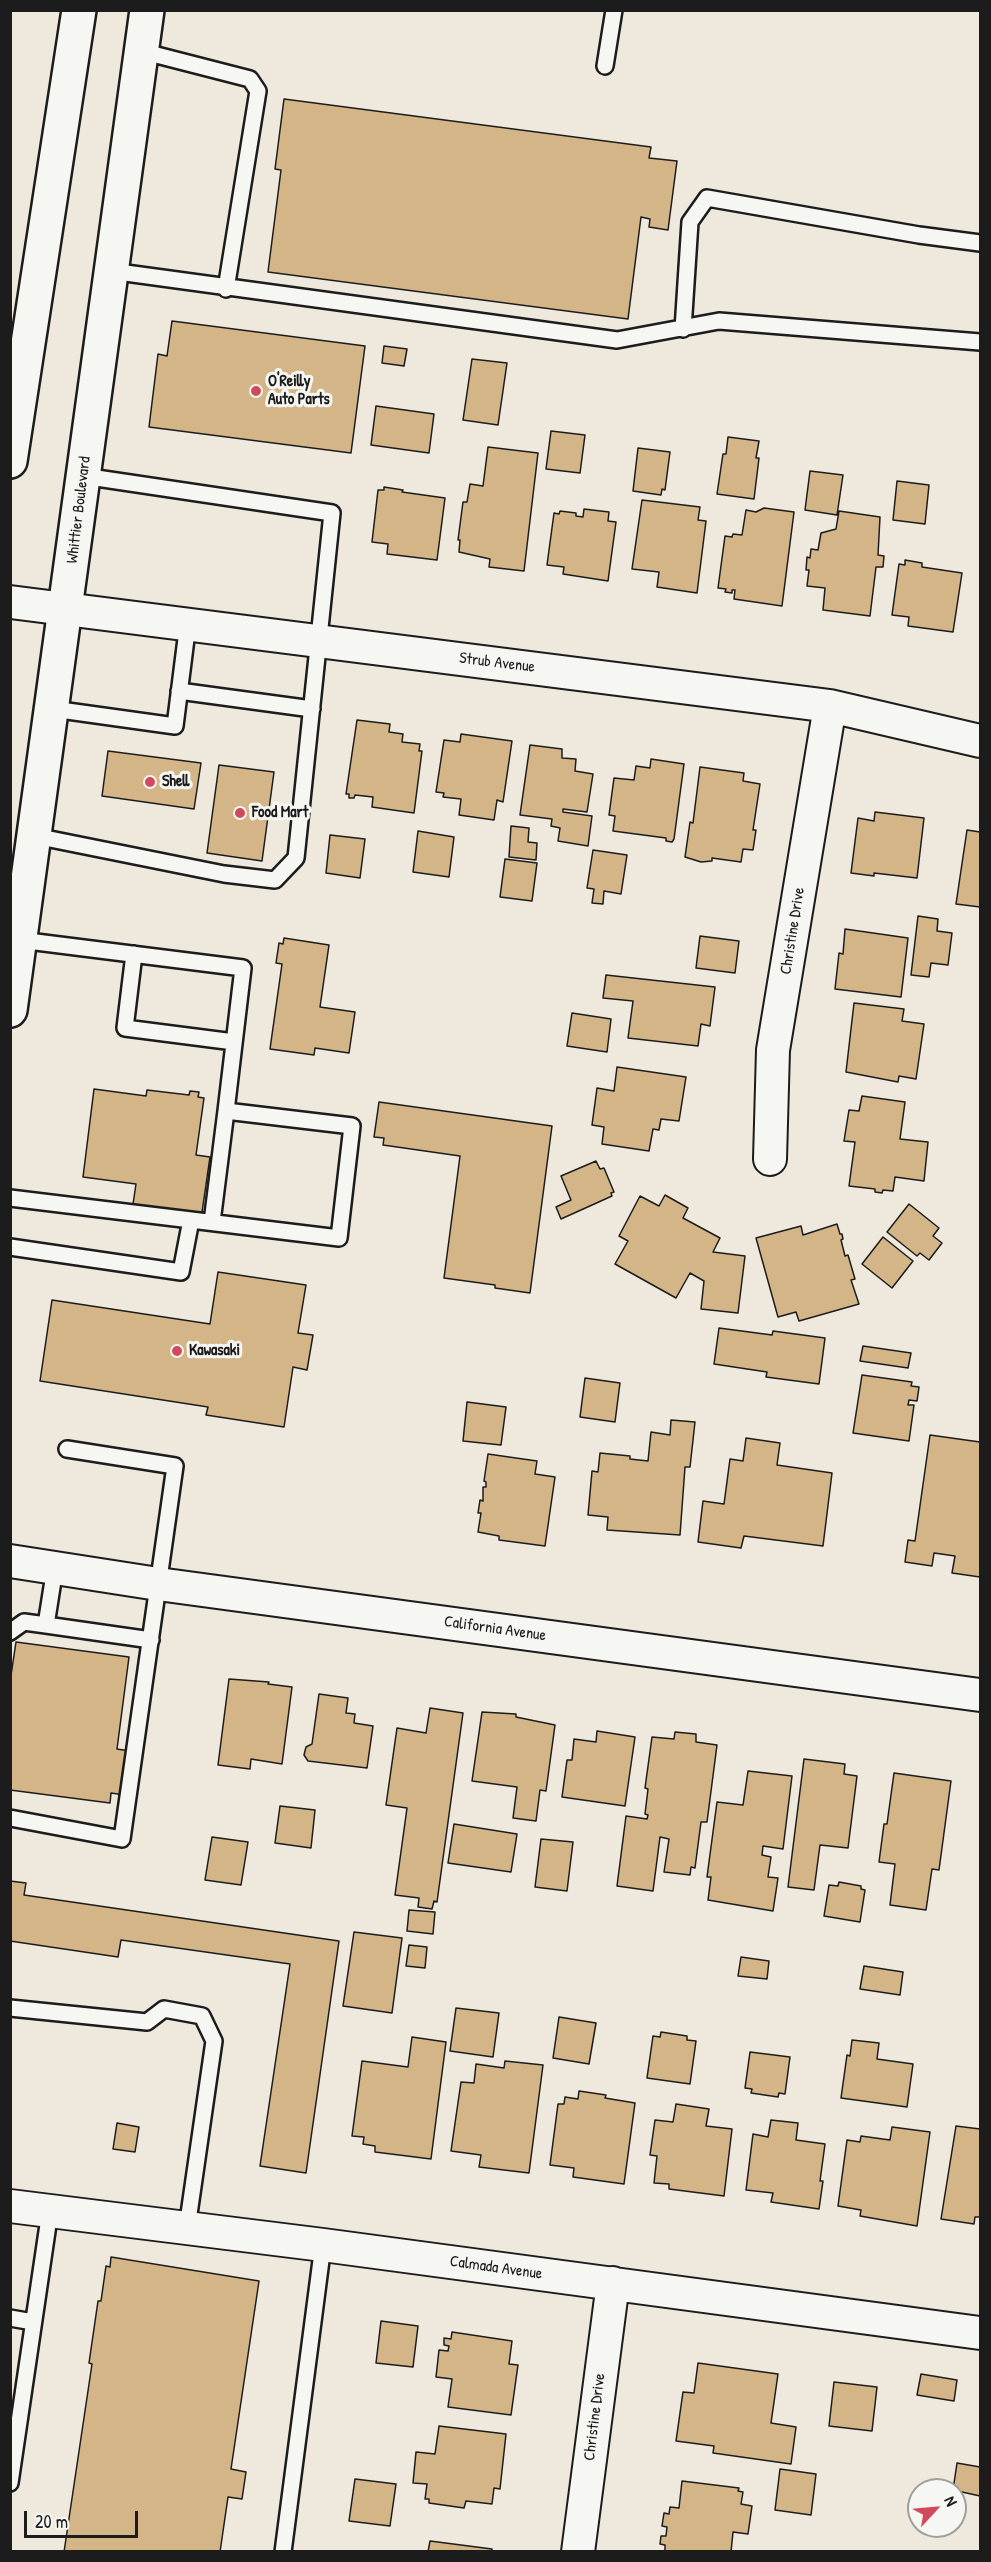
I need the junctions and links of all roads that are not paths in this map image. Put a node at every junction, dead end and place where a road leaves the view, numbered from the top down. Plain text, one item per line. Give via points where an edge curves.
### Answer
1 (79, 10) edge
2 (147, 10) edge
3 (614, 10) edge
4 (141, 51) junction
5 (605, 66) dead end
6 (981, 243) edge
7 (111, 272) junction
8 (226, 289) junction
9 (683, 329) junction
10 (981, 342) edge
11 (10, 462) edge
12 (83, 477) junction
13 (10, 602) edge
14 (66, 609) junction
15 (188, 623) junction
16 (319, 640) junction
17 (179, 691) junction
18 (830, 705) junction
19 (53, 709) junction
20 (312, 709) junction
21 (981, 741) edge
22 (35, 836) junction
23 (20, 940) junction
24 (134, 954) junction
25 (10, 1010) edge
26 (234, 1042) junction
27 (226, 1111) junction
28 (770, 1159) dead end
29 (10, 1198) edge
30 (191, 1220) junction
31 (212, 1222) junction
32 (10, 1247) edge
33 (67, 1449) dead end
34 (10, 1562) edge
35 (55, 1568) junction
36 (158, 1584) junction
37 (46, 1625) junction
38 (10, 1632) edge
39 (151, 1640) junction
40 (981, 1695) edge
41 (10, 1818) edge
42 (10, 2008) edge
43 (10, 2206) edge
44 (50, 2211) junction
45 (187, 2228) junction
46 (323, 2245) junction
47 (613, 2283) junction
48 (10, 2318) edge
49 (33, 2322) junction
50 (981, 2333) edge
51 (10, 2483) edge
52 (282, 2552) edge
53 (578, 2552) edge

1 - 11 main road
2 - 4 main road, Whittier Boulevard
3 - 5 lane
4 - 7 main road, Whittier Boulevard
4 - 8 lane via 250,80 258,91
6 - 9 lane via 707,198 690,222
7 - 8 lane
7 - 12 main road, Whittier Boulevard
8 - 9 lane via 617,340
9 - 10 lane via 719,321
12 - 14 main road, Whittier Boulevard
12 - 16 lane via 332,513
13 - 14 street, Strub Avenue
14 - 15 street, Strub Avenue
14 - 19 main road, Whittier Boulevard
15 - 16 street, Strub Avenue
15 - 17 lane
16 - 18 street, Strub Avenue
16 - 20 lane
17 - 19 lane via 175,726
17 - 20 lane
18 - 21 street, Strub Avenue
18 - 28 street, Christine Drive via 773,1050
19 - 22 main road, Whittier Boulevard
20 - 22 lane via 296,858 275,880 224,874
22 - 23 main road, Whittier Boulevard
23 - 24 lane
23 - 25 main road, Whittier Boulevard
24 - 26 lane via 243,968
24 - 26 lane via 125,1028
26 - 27 lane
27 - 31 lane
27 - 31 lane via 352,1126 339,1238
29 - 30 lane
30 - 31 lane
30 - 32 lane via 181,1272
33 - 36 lane via 175,1466
34 - 35 street, California Avenue
35 - 36 street, California Avenue
35 - 37 lane
36 - 39 lane
36 - 40 street, California Avenue
37 - 38 lane via 24,1622
37 - 39 lane
39 - 41 lane via 122,1839
42 - 45 lane via 147,2022 164,2009 202,2016 214,2041
43 - 44 street, Calmada Avenue
44 - 45 street, Calmada Avenue
44 - 49 lane
45 - 46 street, Calmada Avenue
46 - 47 street, Calmada Avenue
46 - 52 lane
47 - 50 street, Calmada Avenue
47 - 53 street, Christine Drive
48 - 49 lane
49 - 51 lane

